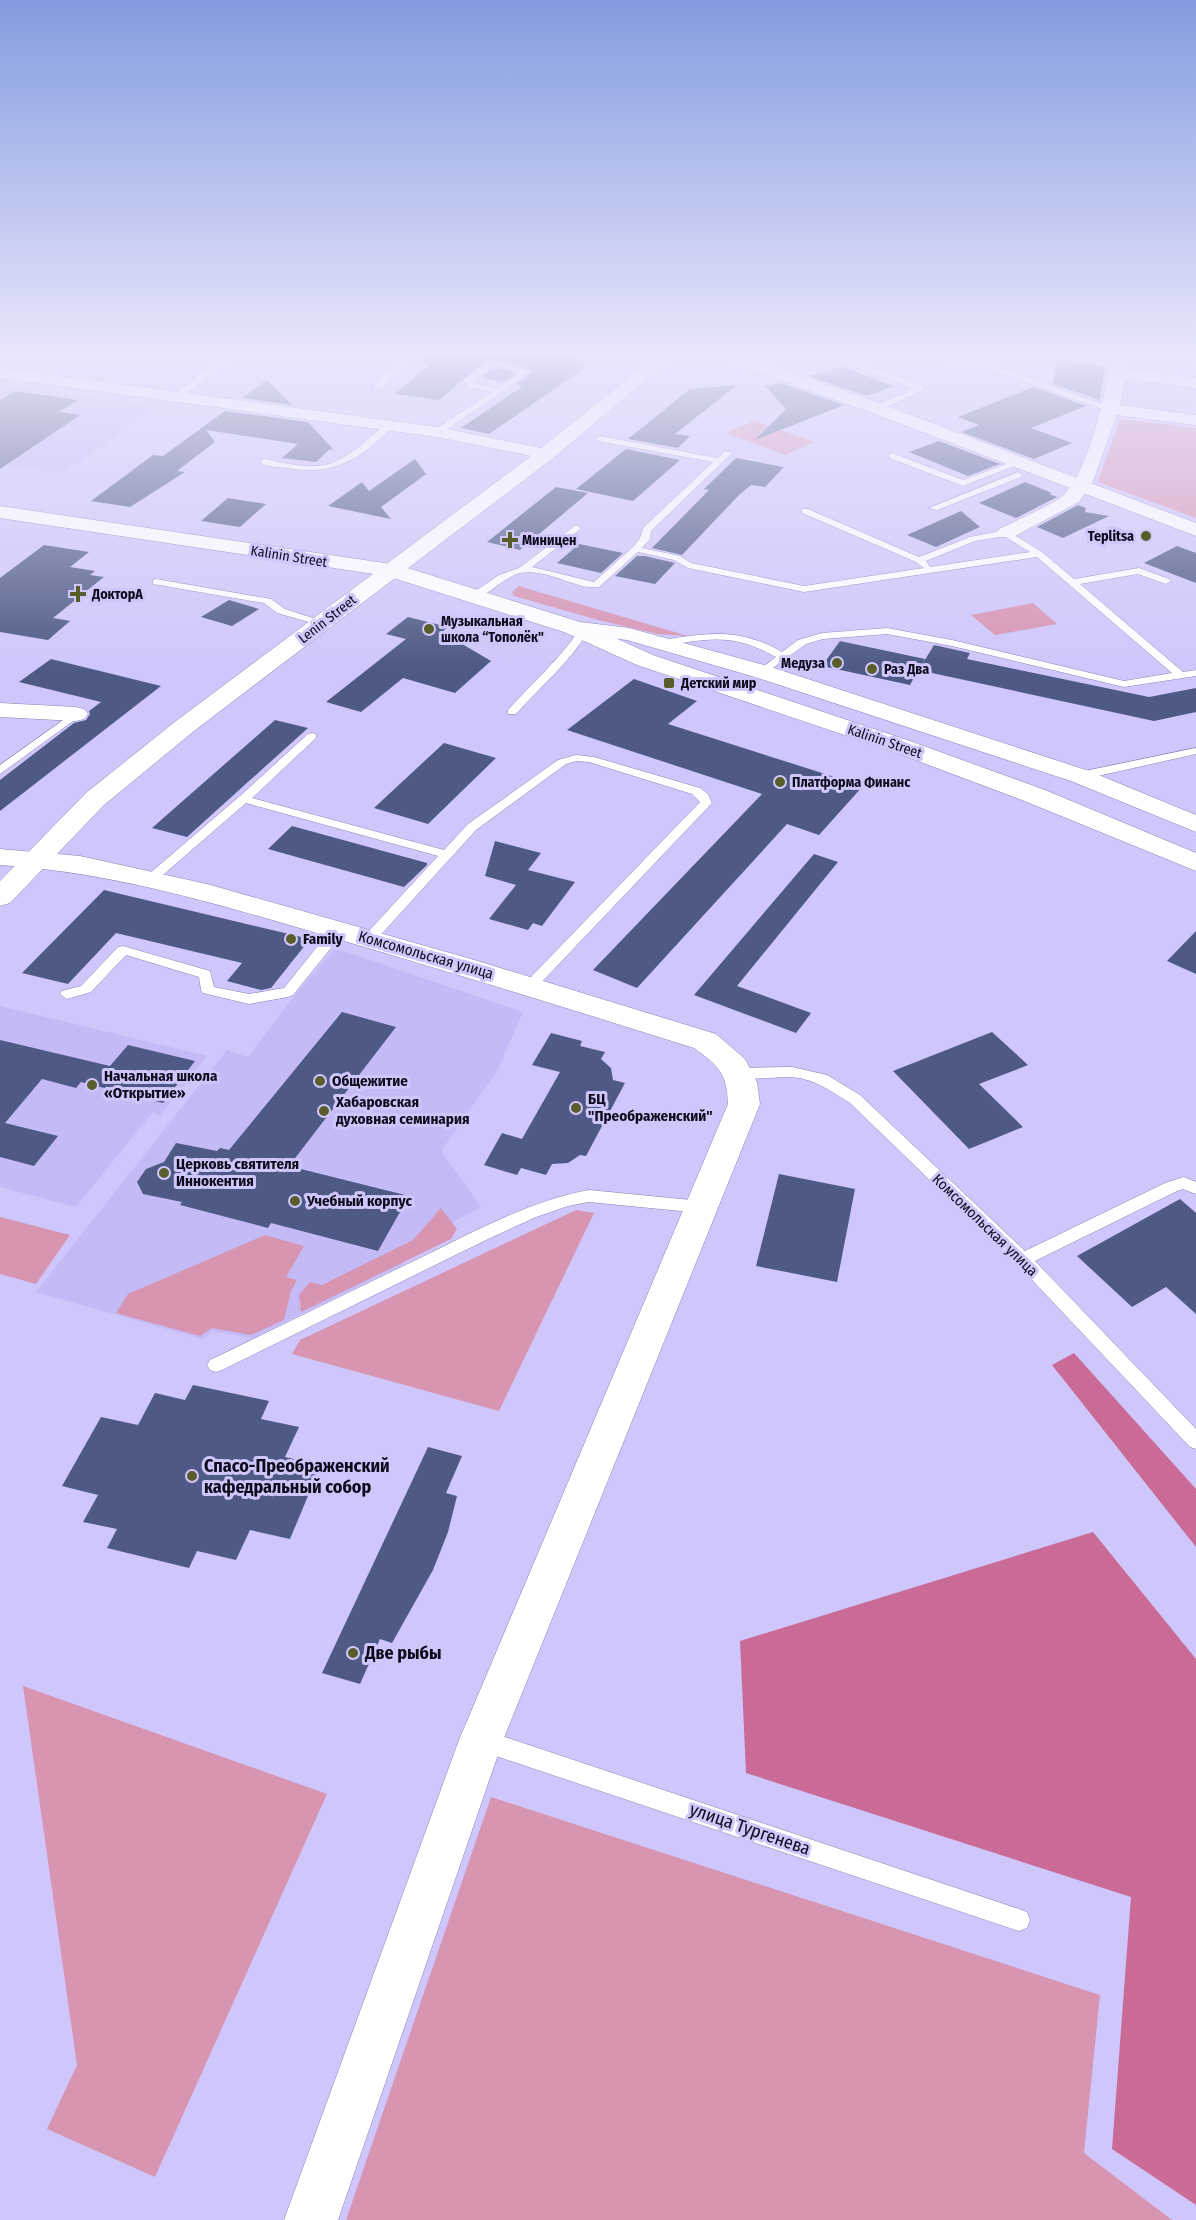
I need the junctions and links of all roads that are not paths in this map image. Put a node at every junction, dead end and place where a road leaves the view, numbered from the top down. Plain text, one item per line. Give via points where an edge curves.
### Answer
1 (345, 459) edge
2 (540, 459) edge
3 (706, 459) edge
4 (722, 459) edge
5 (899, 459) edge
6 (1006, 459) edge
7 (1092, 459) edge
8 (719, 461) junction
9 (264, 462) dead end
10 (1025, 466) junction
11 (1079, 486) junction
12 (934, 508) dead end
13 (805, 511) dead end
14 (0, 512) edge
15 (576, 528) dead end
16 (1196, 530) edge
17 (1006, 533) junction
18 (636, 549) junction
19 (1039, 554) junction
20 (919, 560) junction
21 (390, 570) junction
22 (522, 570) junction
23 (930, 570) junction
24 (1166, 581) dead end
25 (156, 582) dead end
26 (1072, 582) junction
27 (475, 596) junction
28 (323, 623) junction
29 (578, 629) junction
30 (661, 643) junction
31 (782, 656) junction
32 (763, 672) junction
33 (1196, 673) edge
34 (1182, 676) junction
35 (0, 710) edge
36 (512, 712) dead end
37 (76, 714) joint
38 (312, 736) dead end
39 (1196, 751) edge
40 (0, 771) edge
41 (1080, 776) junction
42 (244, 799) junction
43 (1196, 824) edge
44 (445, 854) junction
45 (0, 857) edge
46 (38, 858) junction
47 (1196, 863) edge
48 (153, 877) junction
49 (0, 897) edge
50 (339, 930) junction
51 (371, 938) junction
52 (531, 985) junction
53 (67, 994) dead end
54 (740, 1072) junction
55 (1196, 1188) edge
56 (701, 1207) junction
57 (1023, 1259) junction
58 (216, 1365) dead end
59 (1196, 1441) edge
60 (481, 1740) junction
61 (1019, 1920) dead end
62 (311, 2220) edge

1 - 9 lane via 317,469
2 - 21 main road, Lenin Street
3 - 8 lane
4 - 8 lane
5 - 10 lane via 963,483
6 - 10 main road
7 - 11 street
8 - 18 lane via 646,530 645,539
10 - 11 main road
10 - 12 lane
11 - 16 main road
11 - 17 street via 1072,498
13 - 20 lane
14 - 21 main road, Kalinin Street
15 - 22 lane
17 - 19 lane
17 - 20 lane via 973,539
18 - 22 lane via 596,585
18 - 23 lane via 677,558 688,565 804,589
19 - 23 lane
19 - 26 lane
20 - 23 lane
21 - 27 main road, Kalinin Street
21 - 28 main road, Lenin Street
22 - 27 lane
24 - 26 lane via 1139,571
25 - 28 lane via 267,601 280,611
26 - 34 lane
27 - 29 main road, Kalinin Street
28 - 46 main road, Lenin Street via 95,800
29 - 30 street, Kalinin Street via 629,634
29 - 36 lane via 572,651
29 - 47 main road, Kalinin Street via 645,660 1026,792
30 - 31 lane via 724,634 757,642
30 - 32 street, Kalinin Street
31 - 32 lane
31 - 34 lane via 802,642 822,636 887,631 1117,683
32 - 41 street, Kalinin Street
33 - 34 lane
35 - 37 street
37 - 40 lane
38 - 42 lane
39 - 41 lane
41 - 43 street, Kalinin Street
42 - 44 lane
42 - 48 lane
44 - 51 lane
44 - 52 lane via 472,827 562,762 576,758 696,791 704,797 706,803
45 - 46 street, Комсомольская улица
46 - 48 street, Комсомольская улица
46 - 49 main road, Lenin Street
48 - 50 street, Комсомольская улица
50 - 51 street, Комсомольская улица
50 - 53 lane via 288,992 249,999 208,990 205,974 123,950 86,989
51 - 52 street, Комсомольская улица
52 - 54 street, Комсомольская улица via 705,1041 727,1056
54 - 56 street via 744,1104
54 - 57 lane, Комсомольская улица via 792,1072 822,1079 855,1099
55 - 57 lane via 1184,1183 1171,1187
56 - 58 lane via 589,1196 567,1200 482,1235
56 - 60 street
57 - 59 lane, Комсомольская улица
60 - 61 lane, улица Тургенева
60 - 62 street

